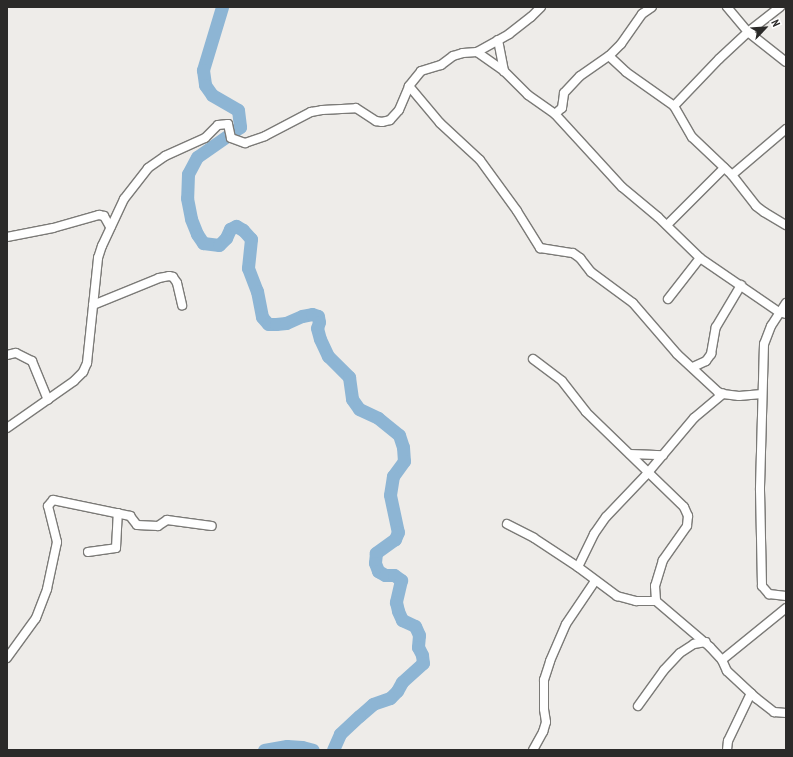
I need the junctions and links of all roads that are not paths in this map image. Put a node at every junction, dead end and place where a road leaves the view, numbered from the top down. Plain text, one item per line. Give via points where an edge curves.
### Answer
1 (541, 7) edge
2 (652, 7) edge
3 (727, 7) edge
4 (780, 7) edge
5 (748, 32) junction
6 (498, 40) junction
7 (477, 52) junction
8 (609, 56) junction
9 (786, 62) edge
10 (504, 71) junction
11 (410, 86) junction
12 (674, 106) junction
13 (555, 114) junction
14 (786, 129) edge
15 (724, 168) junction
16 (732, 175) junction
17 (786, 225) edge
18 (667, 226) junction
19 (110, 227) junction
20 (7, 237) edge
21 (700, 258) junction
22 (741, 285) junction
23 (668, 299) dead end
24 (786, 303) edge
25 (93, 305) junction
26 (182, 305) dead end
27 (782, 313) edge
28 (7, 355) edge
29 (533, 359) dead end
30 (693, 367) junction
31 (723, 394) junction
32 (762, 394) junction
33 (48, 400) junction
34 (7, 428) edge
35 (630, 454) junction
36 (663, 455) junction
37 (648, 472) junction
38 (118, 513) junction
39 (507, 524) dead end
40 (212, 526) dead end
41 (88, 552) dead end
42 (578, 567) junction
43 (595, 581) junction
44 (786, 596) edge
45 (656, 601) junction
46 (786, 608) edge
47 (706, 642) junction
48 (7, 658) edge
49 (722, 660) junction
50 (751, 693) junction
51 (638, 706) dead end
52 (786, 713) edge
53 (533, 750) edge
54 (727, 750) edge

1 - 6 street via 531,18
2 - 8 street via 642,14 621,44
3 - 5 street
4 - 5 street
5 - 9 street
5 - 12 street
6 - 7 street
6 - 10 street
7 - 10 street
7 - 11 street via 453,56 441,65 421,70
8 - 12 street via 626,72
8 - 13 street via 580,76 564,93 562,108
10 - 13 street via 516,85
11 - 19 street via 399,110 390,120 382,122 356,108 322,110 311,112 245,143 231,138 228,124 218,125 204,138 164,156 148,168 124,199
11 - 30 street via 440,123 480,160 517,211 537,245 544,250 573,253 577,256 591,272 633,303 657,333
12 - 15 street via 692,137
13 - 18 street via 614,179
14 - 16 street
15 - 16 street
15 - 18 street
16 - 17 street via 756,206
18 - 21 street
19 - 20 street via 104,216 99,215
19 - 25 street via 98,258
21 - 22 street
21 - 23 street
22 - 27 street
22 - 30 street via 716,327 708,358
24 - 27 street
25 - 26 street via 169,276 177,283
25 - 33 street via 87,363 74,381
27 - 32 street via 770,326 764,344
28 - 33 street via 16,353 32,361
29 - 35 street via 562,381 586,412
30 - 31 street via 712,387
31 - 32 street
31 - 36 street via 694,418
32 - 44 street via 762,586 769,594
33 - 34 street
35 - 36 street
35 - 37 street
36 - 37 street
37 - 42 street via 606,517 594,534
37 - 45 street via 684,507 688,516 687,526 658,571
38 - 40 street via 131,516 137,525 158,526 167,520
38 - 41 street via 116,548
38 - 48 street via 58,500 49,503 56,542 47,589 36,618
39 - 42 street via 534,538
42 - 43 street
43 - 45 street via 622,598
43 - 53 street via 566,624 550,661 544,680 546,722
45 - 47 street
46 - 49 street
47 - 49 street
47 - 51 street via 694,644 680,653
49 - 50 street via 727,671
50 - 52 street via 774,712
50 - 54 street via 728,741

